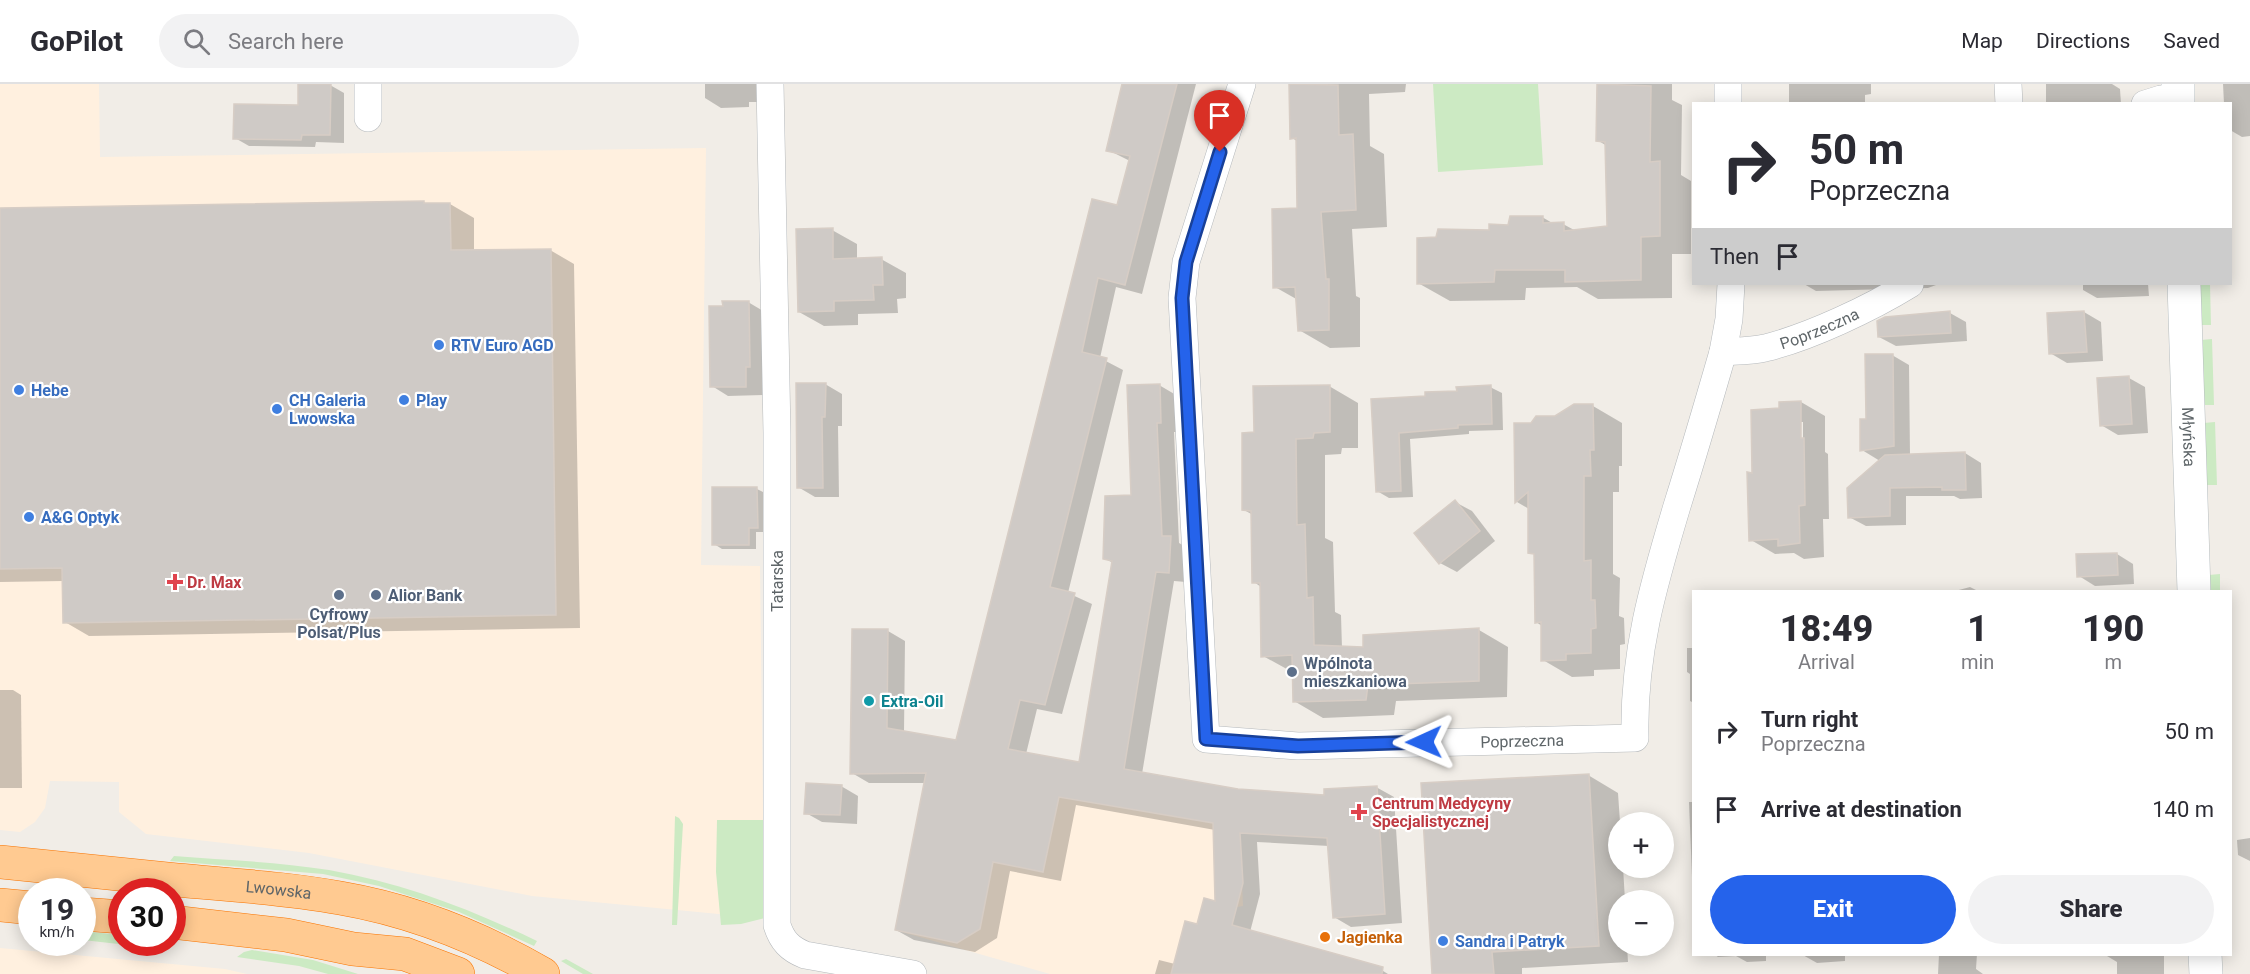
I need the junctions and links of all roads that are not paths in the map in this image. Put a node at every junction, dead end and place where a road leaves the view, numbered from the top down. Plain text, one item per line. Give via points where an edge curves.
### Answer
1 (368, 84) edge
2 (770, 84) edge
3 (1242, 84) edge
4 (1728, 84) edge
5 (2008, 84) edge
6 (2178, 95) edge
7 (1728, 102) edge
8 (2009, 102) edge
9 (2151, 102) edge
10 (368, 118) dead end
11 (1731, 285) edge
12 (1908, 285) edge
13 (2184, 285) edge
14 (1723, 352) junction
15 (2194, 590) edge
16 (0, 862) edge
17 (0, 905) edge
18 (18, 907) edge
19 (186, 924) edge
20 (353, 949) junction
21 (2205, 956) edge
22 (394, 974) edge
23 (458, 974) edge
24 (543, 974) edge
25 (913, 974) edge
26 (2206, 974) edge

1 - 10 street
2 - 25 street, Tatarska via 777,433 777,926 786,945 805,955
3 - 14 street, Poprzeczna via 1186,262 1182,298 1206,739 1298,746 1635,738 1634,696 1650,600
4 - 7 street
5 - 8 street
6 - 9 street
11 - 14 street, Poprzeczna
12 - 14 street, Poprzeczna via 1799,337 1767,347
13 - 15 street, Młyńska
16 - 24 highway, Lwowska via 341,898 442,927
17 - 18 highway
19 - 20 highway via 286,935
20 - 22 highway
20 - 23 highway via 405,954
21 - 26 street

